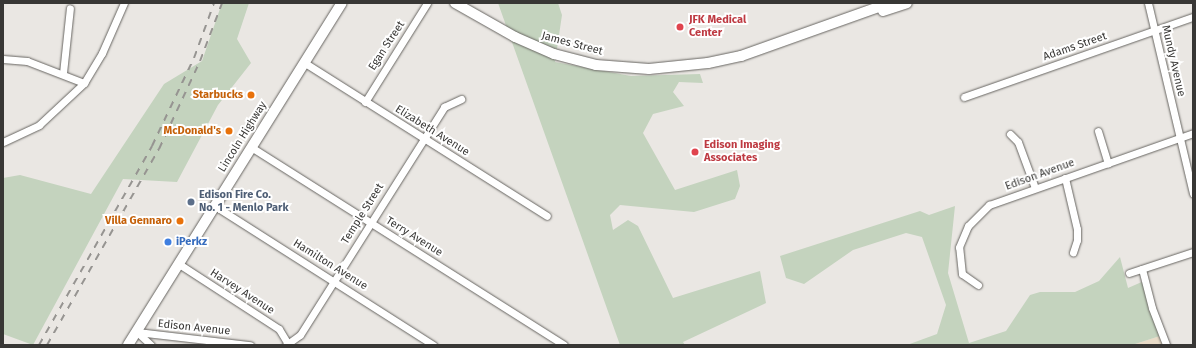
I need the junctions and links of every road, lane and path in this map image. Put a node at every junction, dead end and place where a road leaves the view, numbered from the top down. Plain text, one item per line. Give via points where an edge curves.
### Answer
1 (124, 3) edge
2 (342, 3) edge
3 (428, 3) edge
4 (455, 3) edge
5 (890, 3) edge
6 (907, 3) edge
7 (1148, 3) edge
8 (70, 8) dead end
9 (1193, 17) edge
10 (1154, 30) junction
11 (741, 56) junction
12 (3, 59) edge
13 (305, 63) junction
14 (63, 73) junction
15 (84, 83) junction
16 (964, 97) dead end
17 (461, 99) dead end
18 (365, 102) junction
19 (1098, 131) dead end
20 (1193, 133) edge
21 (1010, 134) dead end
22 (1179, 138) junction
23 (423, 139) junction
24 (3, 142) edge
25 (251, 147) junction
26 (1108, 163) junction
27 (1065, 178) junction
28 (1035, 188) junction
29 (1193, 194) edge
30 (215, 206) junction
31 (547, 216) dead end
32 (370, 222) junction
33 (1073, 252) dead end
34 (1193, 252) edge
35 (179, 264) junction
36 (1142, 269) junction
37 (1129, 273) dead end
38 (334, 280) junction
39 (978, 285) dead end
40 (136, 332) junction
41 (128, 345) edge
42 (151, 345) edge
43 (250, 345) edge
44 (280, 345) edge
45 (289, 345) edge
46 (433, 345) edge
47 (564, 345) edge
48 (1166, 345) edge

1 - 15 street via 102,54
2 - 13 street, Lincoln Highway
3 - 18 street, Egan Street
4 - 11 street, James Street via 532,45 596,65 649,68 708,63
5 - 11 street, James Street
6 - 11 street, James Street via 758,55
7 - 10 street, Mundy Avenue
8 - 14 street
9 - 10 street, Adams Street
10 - 16 street, Adams Street
10 - 22 street, Mundy Avenue
12 - 14 street via 27,61
13 - 18 street, Elizabeth Avenue
13 - 25 street, Lincoln Highway
14 - 15 street
15 - 24 street via 38,125
17 - 23 street, Temple Street via 444,107
18 - 23 street, Elizabeth Avenue
19 - 26 street
20 - 22 street, Edison Avenue
21 - 28 street via 1018,142
22 - 26 street, Edison Avenue
22 - 29 street, Mundy Avenue
23 - 31 street, Elizabeth Avenue
23 - 32 street, Temple Street
25 - 30 street, Lincoln Highway
25 - 32 street, Terry Avenue
26 - 27 street, Edison Avenue
27 - 28 street, Edison Avenue
27 - 33 street via 1077,229
28 - 39 street, Edison Avenue via 989,206 968,226 960,243 959,266 966,279
30 - 35 street, Lincoln Highway
30 - 38 street, Hamilton Avenue
32 - 38 street, Temple Street
32 - 47 street, Terry Avenue
34 - 36 street
35 - 40 street, Lincoln Highway
35 - 45 street, Harvey Avenue via 279,329
36 - 37 street
36 - 48 street via 1152,308
38 - 45 street, Temple Street via 300,335
38 - 46 street, Hamilton Avenue
40 - 41 street, Lincoln Highway
40 - 42 street
40 - 43 street, Edison Avenue
44 - 45 street

